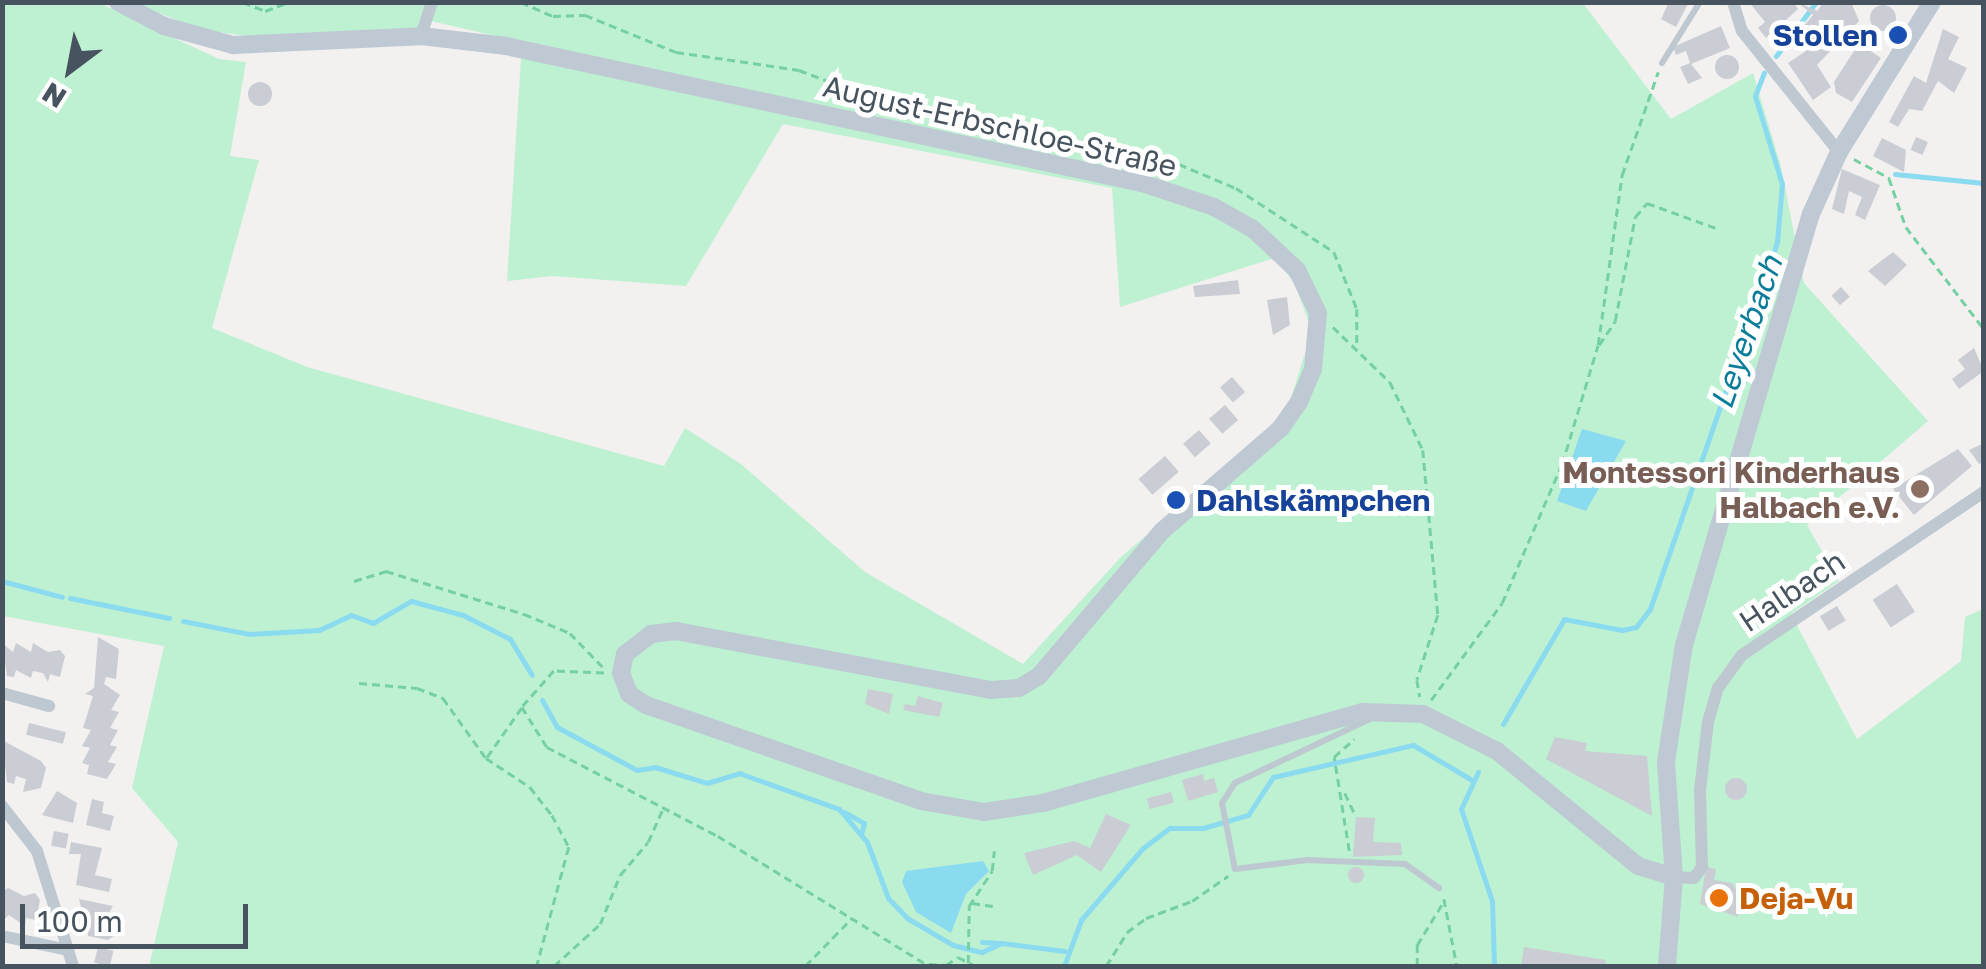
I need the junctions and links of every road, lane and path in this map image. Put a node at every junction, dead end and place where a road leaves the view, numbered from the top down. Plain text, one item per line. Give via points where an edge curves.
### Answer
1 (118, 2) edge
2 (243, 2) edge
3 (288, 2) edge
4 (432, 2) edge
5 (1700, 2) edge
6 (1732, 2) edge
7 (1932, 2) edge
8 (420, 36) junction
9 (1662, 63) joint
10 (1839, 152) junction
11 (1716, 228) dead end
12 (1320, 328) junction
13 (1984, 329) edge
14 (1598, 346) junction
15 (1984, 492) edge
16 (354, 581) dead end
17 (614, 673) junction
18 (360, 683) dead end
19 (2, 693) edge
20 (1434, 695) dead end
21 (50, 706) dead end
22 (522, 707) junction
23 (1382, 710) junction
24 (1423, 714) junction
25 (1361, 726) junction
26 (486, 758) junction
27 (1344, 792) junction
28 (2, 806) edge
29 (663, 808) junction
30 (1355, 814) dead end
31 (994, 852) dead end
32 (1350, 862) junction
33 (1235, 869) junction
34 (1674, 877) junction
35 (1439, 888) joint
36 (1444, 900) junction
37 (970, 903) junction
38 (993, 906) dead end
39 (852, 918) junction
40 (2, 936) edge
41 (68, 950) junction
42 (968, 963) junction
43 (73, 966) edge
44 (537, 966) edge
45 (554, 966) edge
46 (805, 966) edge
47 (928, 966) edge
48 (976, 966) edge
49 (1106, 966) edge
50 (1416, 966) edge
51 (1457, 966) edge
52 (1667, 966) edge

1 - 8 main road, August-Erbschloe-Straße via 164,26 233,45
2 - 3 path via 265,11
4 - 8 street
5 - 9 lane
6 - 10 street via 1761,54
7 - 10 main road
8 - 12 main road, August-Erbschloe-Straße via 506,46 1181,194 1253,229 1283,254 1307,288
9 - 14 path via 1622,175
10 - 13 path via 1889,178 1906,228
10 - 34 main road via 1811,214 1684,645 1666,762
11 - 14 path via 1648,203 1635,217 1615,321
12 - 17 main road via 1314,369 1281,428 1162,531 1060,659 1019,688 967,687 676,632 634,642
12 - 24 path via 1332,326 1390,382 1422,450 1438,616 1417,680
14 - 20 path via 1562,464 1516,577 1484,634
15 - 34 street, Halbach via 1755,644 1724,677 1708,722 1700,790 1704,858 1694,878
16 - 17 path via 386,572 524,614 582,642
17 - 22 path via 554,671
17 - 23 main road via 646,706 921,801 984,812 1043,803
18 - 26 path via 434,692 454,707
19 - 21 street
22 - 26 path
22 - 29 path via 547,747
23 - 24 main road
23 - 25 lane
24 - 34 main road via 1496,751 1638,866
25 - 27 path via 1334,757
25 - 33 lane via 1254,770 1225,794
26 - 44 path via 530,788 569,848
27 - 30 path
27 - 32 path
28 - 41 street via 37,851
29 - 39 path
29 - 45 path via 648,842 620,874 600,924
31 - 37 path via 992,872
32 - 33 lane
32 - 35 lane via 1405,864
33 - 49 path via 1192,901 1146,918 1119,942
34 - 52 main road
35 - 36 path
36 - 50 path via 1417,945
36 - 51 path
37 - 38 path
37 - 42 path
39 - 46 path
39 - 47 path
40 - 41 street
41 - 43 street
42 - 47 path via 958,957
42 - 48 path

